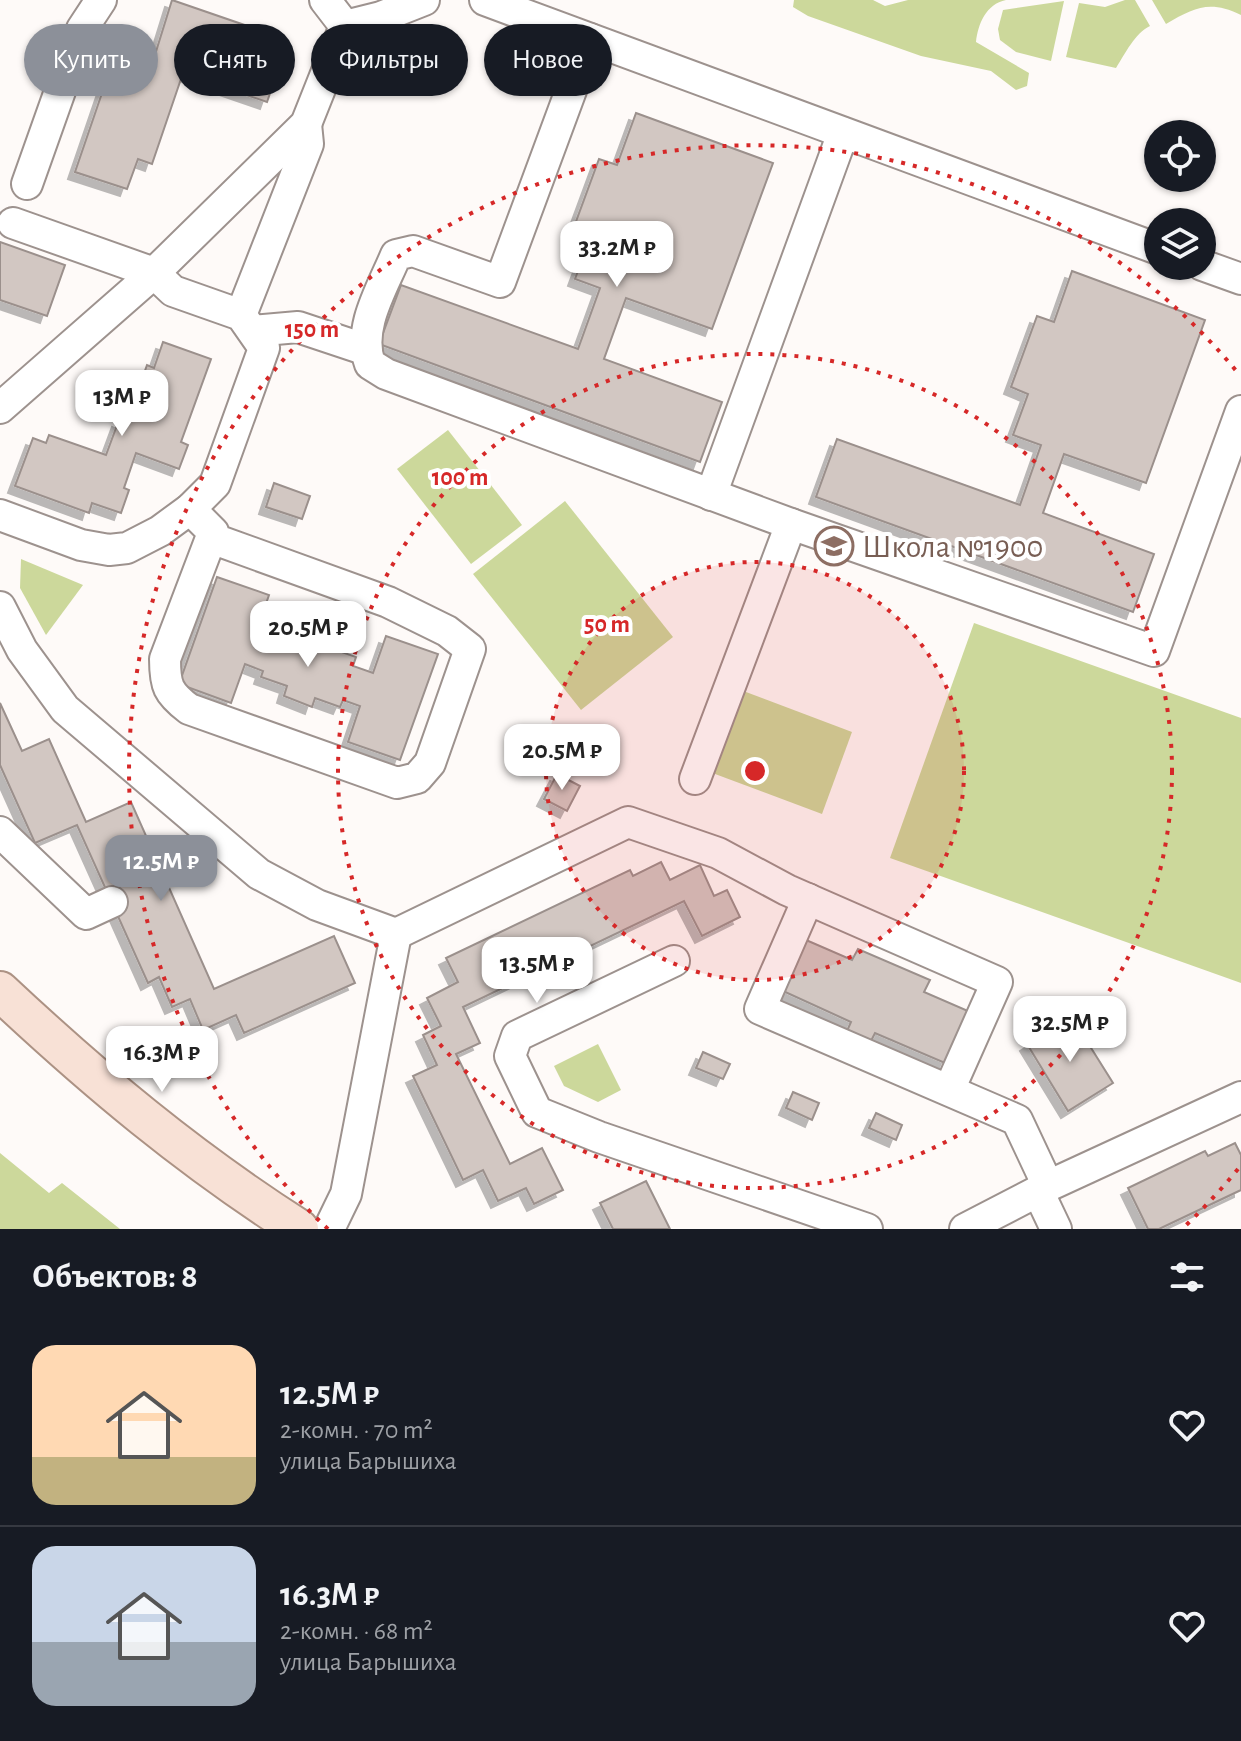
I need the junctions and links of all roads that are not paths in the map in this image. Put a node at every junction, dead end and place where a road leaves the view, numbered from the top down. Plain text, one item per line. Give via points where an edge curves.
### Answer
1 (101, 0) edge
2 (325, 0) edge
3 (424, 0) edge
4 (485, 0) edge
5 (343, 24) edge
6 (353, 24) edge
7 (550, 24) edge
8 (612, 47) edge
9 (317, 96) edge
10 (569, 96) edge
11 (306, 124) junction
12 (843, 133) junction
13 (27, 184) dead end
14 (13, 223) dead end
15 (1144, 244) edge
16 (1216, 270) edge
17 (154, 273) junction
18 (1241, 279) edge
19 (247, 323) junction
20 (364, 349) junction
21 (0, 408) edge
22 (1241, 411) edge
23 (711, 495) junction
24 (190, 509) junction
25 (0, 515) edge
26 (791, 524) junction
27 (211, 538) junction
28 (0, 607) edge
29 (695, 779) dead end
30 (0, 832) edge
31 (808, 899) junction
32 (112, 902) dead end
33 (396, 934) junction
34 (674, 961) dead end
35 (0, 991) edge
36 (949, 1090) junction
37 (1241, 1097) edge
38 (1043, 1188) junction
39 (299, 1229) edge
40 (329, 1229) edge
41 (867, 1229) edge
42 (965, 1229) edge
43 (1056, 1229) edge

1 - 13 lane via 82,29
2 - 5 lane
3 - 6 lane
4 - 7 lane
8 - 12 lane
9 - 11 lane
10 - 20 lane via 500,282 413,251 396,255 366,329
11 - 17 lane
11 - 19 lane via 308,144
12 - 15 lane
12 - 23 lane
14 - 17 lane
16 - 18 lane
17 - 19 lane via 173,291
17 - 21 lane
19 - 20 lane via 298,327
19 - 24 lane via 264,348 215,484
20 - 23 lane via 370,364 386,374
22 - 26 lane via 1154,651
23 - 26 lane
24 - 25 lane via 127,548 109,550
24 - 27 lane via 213,532
26 - 29 lane
27 - 27 lane via 165,659 171,695 189,709 397,783 417,778 430,763 470,649 447,631 388,602
28 - 33 lane via 22,650 65,709 259,874 317,905
30 - 32 lane via 86,914
31 - 33 lane via 718,853 628,822
31 - 36 lane via 997,982
31 - 36 lane via 760,1009
33 - 40 lane via 346,1194
34 - 41 lane via 517,1036 510,1056 537,1112
35 - 39 main road via 167,1138
36 - 38 lane via 1017,1120
37 - 38 lane
38 - 42 lane
38 - 43 lane

